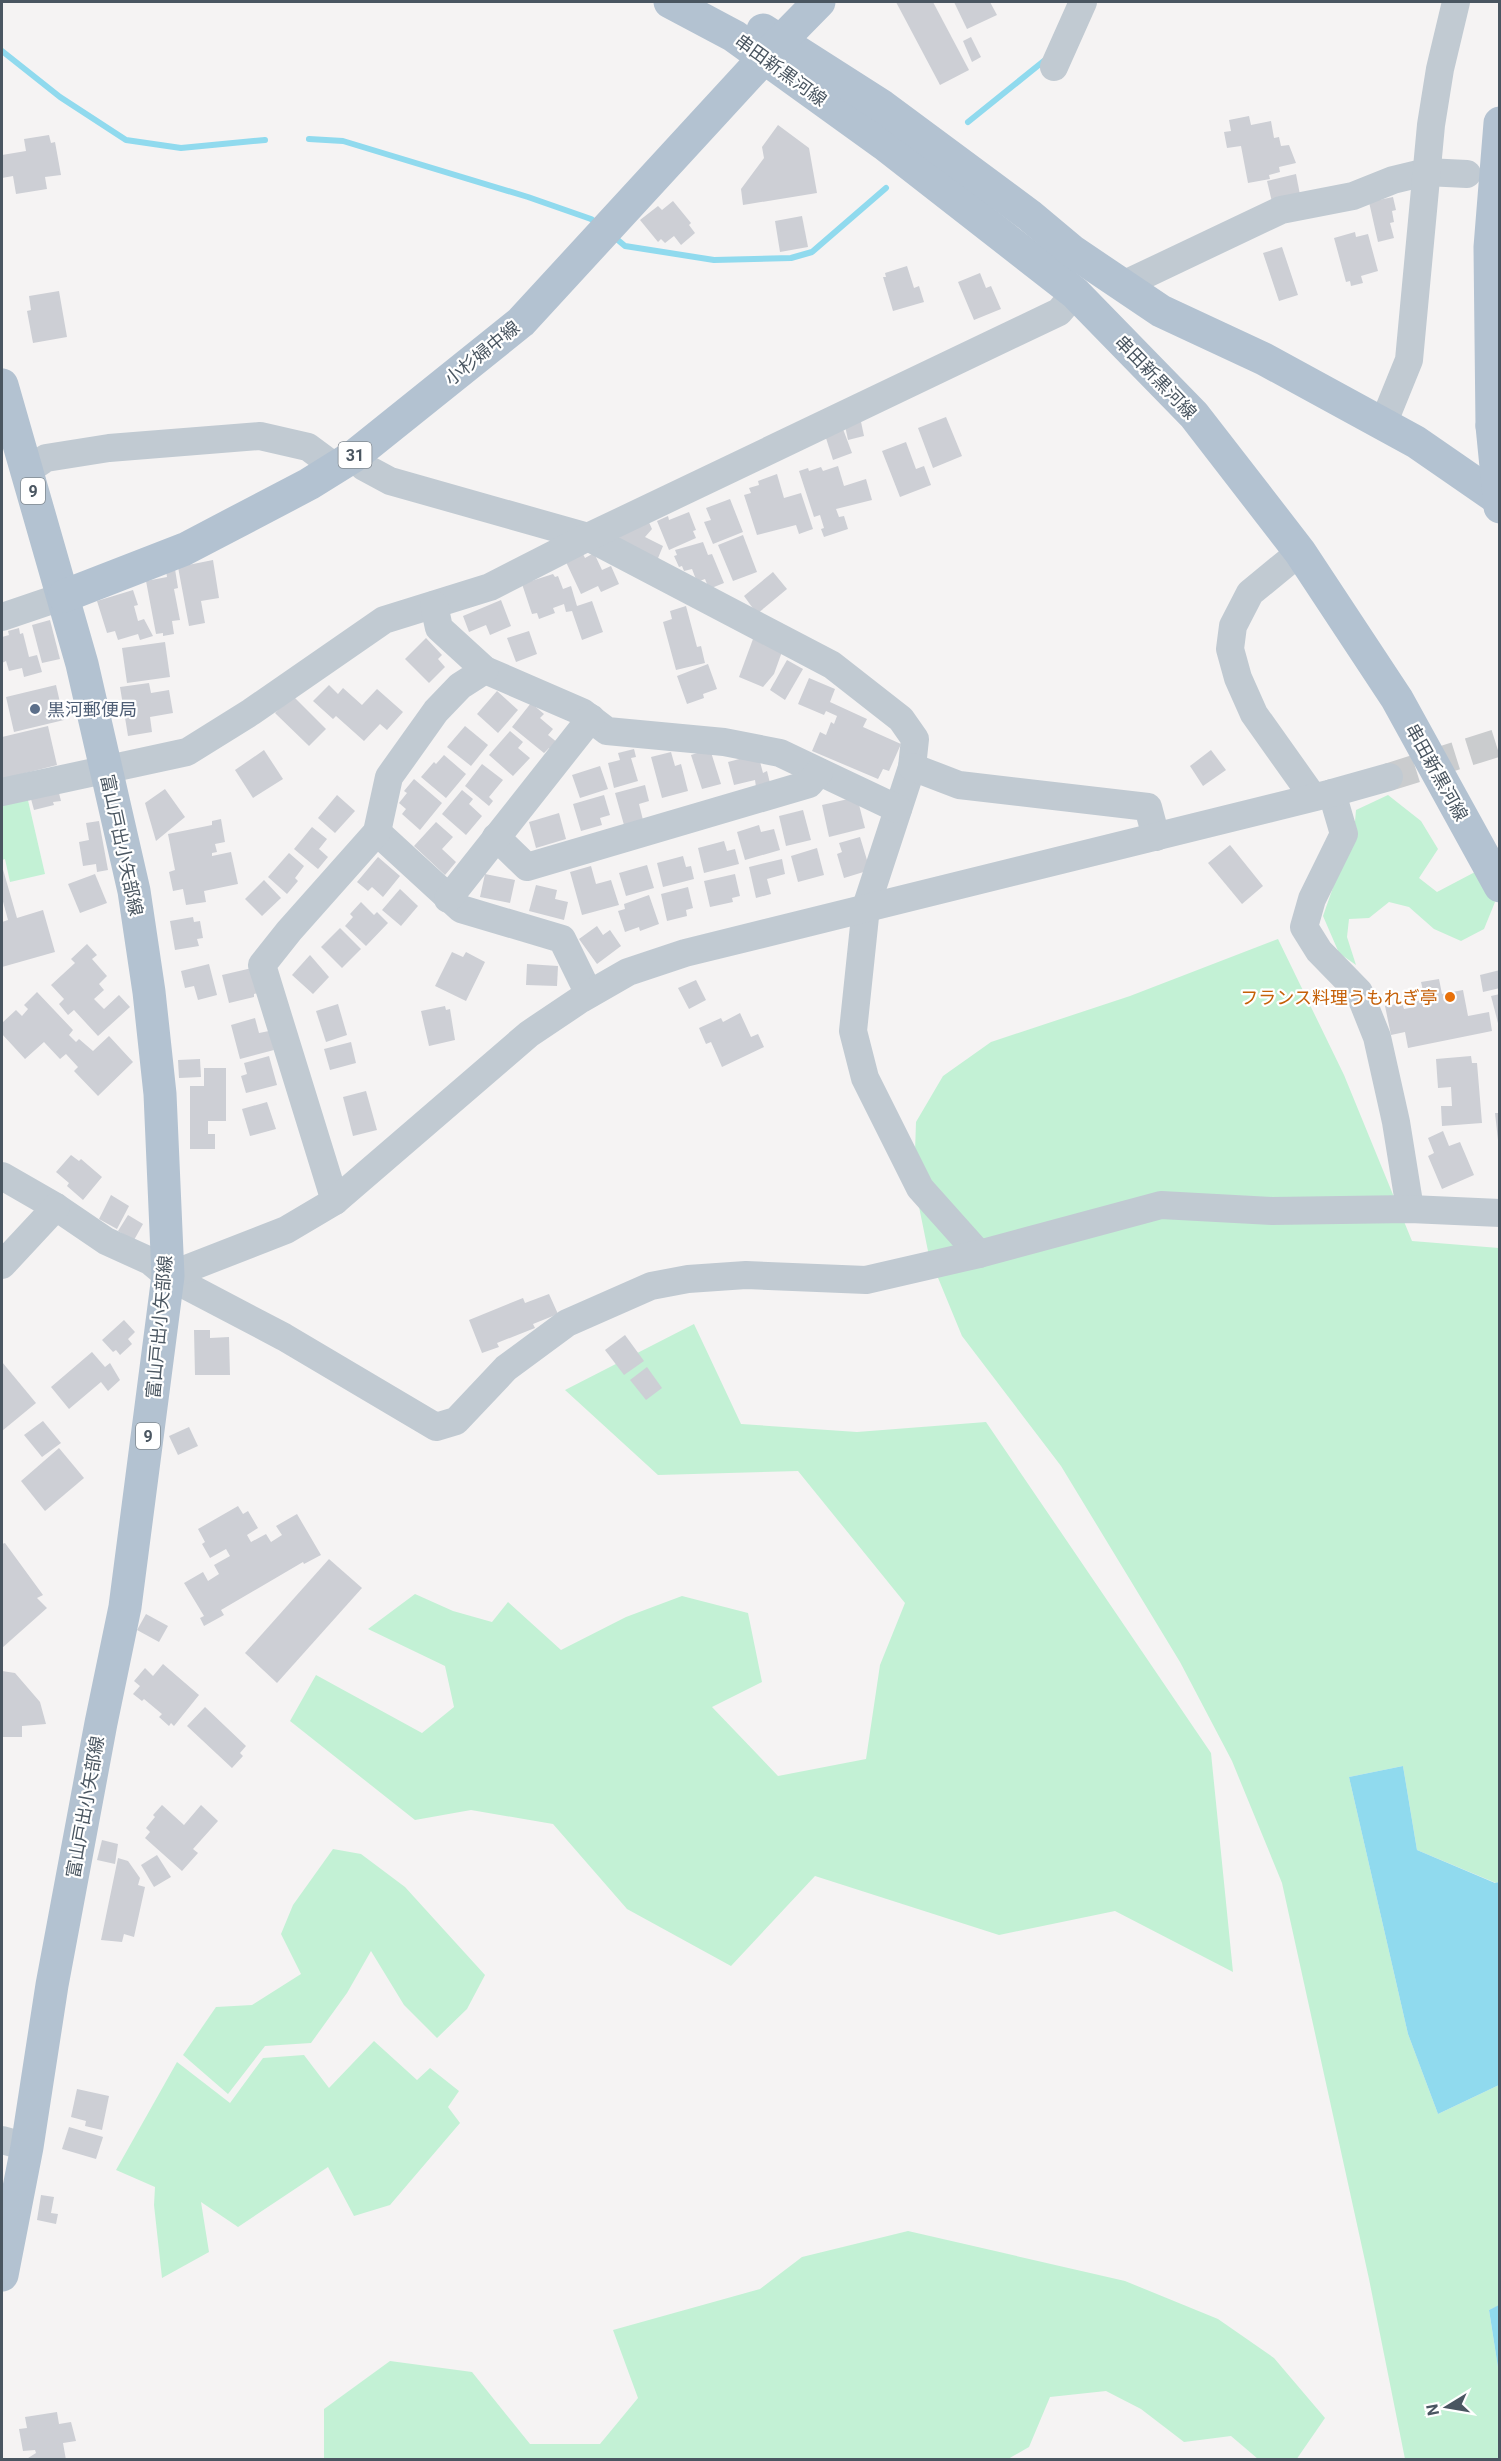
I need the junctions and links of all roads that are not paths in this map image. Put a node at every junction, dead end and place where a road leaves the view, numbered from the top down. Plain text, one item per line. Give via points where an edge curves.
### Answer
1 (670, 2) edge
2 (718, 2) edge
3 (819, 2) edge
4 (1083, 2) edge
5 (1456, 2) edge
6 (772, 50) junction
7 (1054, 67) dead end
8 (1500, 123) edge
9 (1426, 172) junction
10 (1467, 174) dead end
11 (1123, 285) junction
12 (1075, 293) junction
13 (2, 385) edge
14 (1383, 424) junction
15 (345, 461) junction
16 (27, 471) junction
17 (1500, 500) edge
18 (1500, 507) edge
19 (588, 537) junction
20 (1300, 552) junction
21 (64, 596) junction
22 (434, 605) junction
23 (2, 617) edge
24 (485, 670) junction
25 (591, 718) junction
26 (912, 767) junction
27 (107, 770) junction
28 (819, 772) junction
29 (1389, 777) tunnel mouth
30 (2, 792) edge
31 (1322, 795) junction
32 (898, 809) junction
33 (377, 832) junction
34 (496, 837) junction
35 (1156, 837) junction
36 (1500, 886) edge
37 (448, 898) junction
38 (866, 907) junction
39 (589, 994) junction
40 (2, 1176) edge
41 (335, 1201) junction
42 (56, 1207) junction
43 (1410, 1209) junction
44 (1500, 1213) edge
45 (979, 1254) junction
46 (2, 1265) edge
47 (168, 1276) junction
48 (14, 2143) edge
49 (2, 2275) edge

1 - 6 main road, 串田新黒河線 via 734,36
2 - 6 main road, 串田新黒河線 via 746,17
3 - 6 main road, 小杉婦中線 / 31
4 - 7 street
5 - 9 street via 1440,69
6 - 11 main road, 串田新黒河線 via 882,106 1072,251
6 - 12 main road, 串田新黒河線 via 884,144
6 - 15 main road, 小杉婦中線 / 31 via 521,322
8 - 18 main road, bridge via 1490,247 1492,426
9 - 10 street
9 - 11 street via 1353,195 1281,210
9 - 14 street via 1408,360
11 - 14 main road, 串田新黒河線 via 1161,311 1264,359
12 - 19 street via 1059,312
12 - 20 main road, 串田新黒河線 via 1194,415
13 - 16 main road, 富山戸出小矢部線 / 9
14 - 17 main road, 串田新黒河線
15 - 16 street via 260,436 109,448 46,458
15 - 19 street via 390,481
15 - 21 main road, 小杉婦中線 / 31 via 185,549
16 - 21 main road, 富山戸出小矢部線 / 9
19 - 22 street via 490,587
19 - 26 street via 832,665 900,720 915,739
20 - 31 street via 1250,593 1233,626 1230,649 1254,714
20 - 36 main road, 串田新黒河線 via 1397,699
21 - 23 street
21 - 27 main road, 富山戸出小矢部線 / 9
22 - 24 street via 439,627
22 - 27 street via 384,621 187,752
24 - 25 street
24 - 33 street via 460,686 436,711 389,777
25 - 28 street via 607,731 724,742 780,753
25 - 34 street
26 - 32 street
26 - 35 street via 959,785 1148,807
27 - 30 street
27 - 47 main road, 富山戸出小矢部線 / 9 via 134,891 149,993 160,1094
28 - 32 street
28 - 34 street via 809,784 527,867
29 - 31 street
31 - 35 street
31 - 43 street via 1344,834 1312,899 1304,927 1319,951 1359,992 1377,1037
32 - 38 street
33 - 37 street
33 - 41 street via 262,965
34 - 37 street
35 - 38 street
37 - 39 street via 460,909 562,939
38 - 39 street via 686,953 628,972
38 - 45 street via 853,1031 865,1078 920,1188
39 - 41 street via 530,1034
40 - 42 street
41 - 47 street via 286,1230
42 - 46 street
42 - 47 street via 106,1240 150,1261
43 - 44 street
43 - 45 street via 1272,1211 1161,1205
45 - 47 street via 866,1280 746,1275 651,1286 567,1323 506,1368 456,1420 436,1427 284,1337
47 - 48 main road, 富山戸出小矢部線 / 9 via 125,1607 52,1985
48 - 49 main road, 富山戸出小矢部線 / 9

